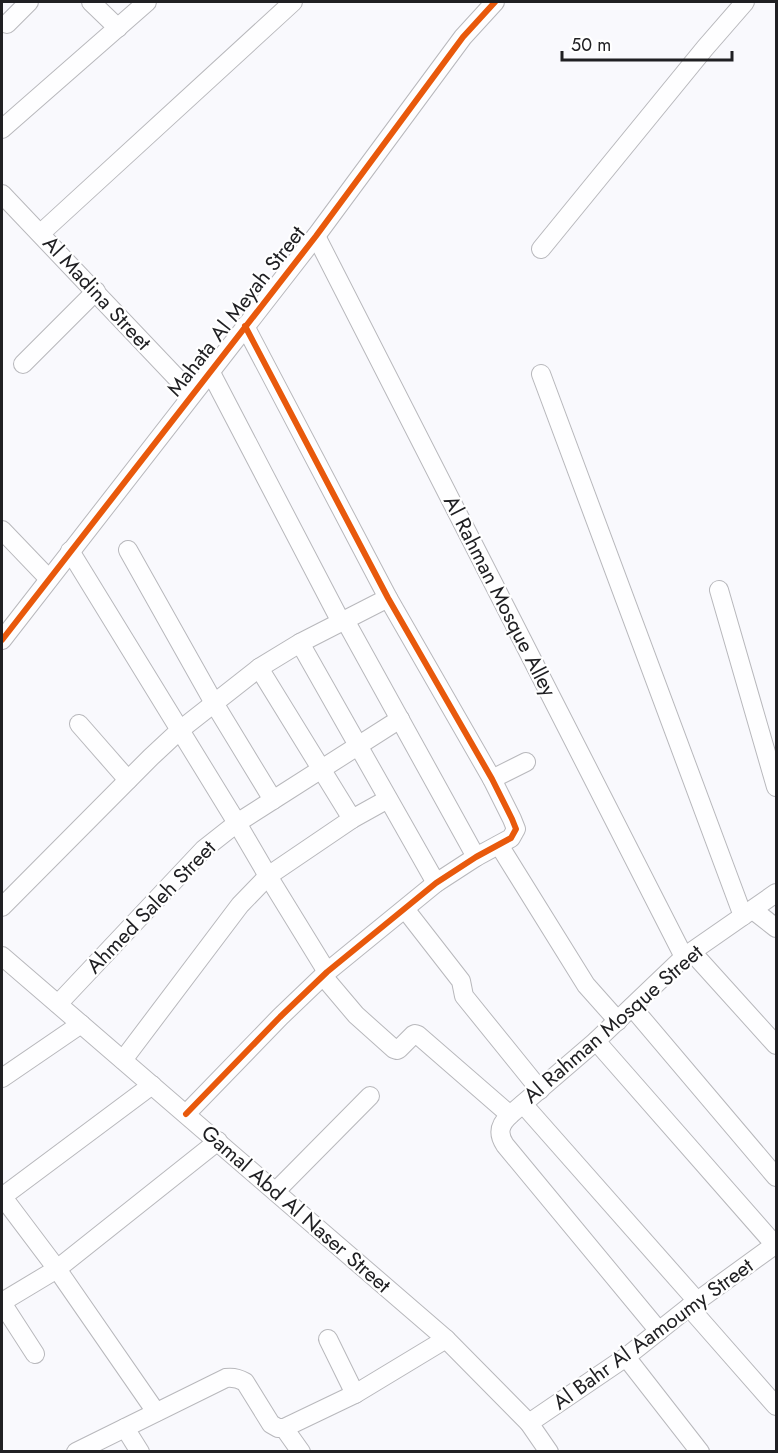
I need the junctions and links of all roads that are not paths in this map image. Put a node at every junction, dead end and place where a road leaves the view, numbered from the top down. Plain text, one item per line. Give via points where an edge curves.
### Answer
1 (29, 2) edge
2 (91, 2) edge
3 (147, 2) edge
4 (293, 2) edge
5 (495, 2) edge
6 (745, 2) edge
7 (7, 24) dead end
8 (117, 28) junction
9 (2, 129) edge
10 (2, 194) edge
11 (40, 233) junction
12 (316, 236) junction
13 (541, 249) dead end
14 (96, 291) junction
15 (245, 326) junction
16 (23, 364) dead end
17 (210, 371) junction
18 (541, 374) dead end
19 (192, 394) junction
20 (2, 530) edge
21 (128, 550) dead end
22 (70, 551) junction
23 (49, 579) junction
24 (719, 590) dead end
25 (388, 598) junction
26 (343, 621) junction
27 (2, 640) edge
28 (300, 643) junction
29 (259, 668) junction
30 (214, 703) junction
31 (400, 718) junction
32 (79, 724) dead end
33 (180, 730) junction
34 (357, 746) junction
35 (526, 762) dead end
36 (320, 769) junction
37 (492, 779) junction
38 (128, 780) junction
39 (777, 786) edge
40 (388, 799) junction
41 (273, 800) junction
42 (352, 819) junction
43 (237, 823) junction
44 (499, 844) junction
45 (477, 857) junction
46 (268, 876) junction
47 (436, 883) junction
48 (777, 893) edge
49 (2, 907) edge
50 (405, 909) junction
51 (748, 913) junction
52 (777, 928) edge
53 (688, 954) junction
54 (3, 960) edge
55 (325, 974) junction
56 (58, 1004) junction
57 (632, 1007) junction
58 (618, 1021) junction
59 (81, 1024) junction
60 (596, 1041) junction
61 (777, 1045) edge
62 (123, 1060) junction
63 (2, 1078) edge
64 (152, 1085) junction
65 (540, 1090) junction
66 (370, 1096) dead end
67 (517, 1109) junction
68 (186, 1114) junction
69 (218, 1141) junction
70 (777, 1177) edge
71 (276, 1191) junction
72 (2, 1197) edge
73 (776, 1245) edge
74 (57, 1269) junction
75 (2, 1302) edge
76 (693, 1304) junction
77 (658, 1331) junction
78 (446, 1339) junction
79 (328, 1340) dead end
80 (35, 1354) dead end
81 (626, 1357) junction
82 (355, 1394) junction
83 (777, 1406) edge
84 (156, 1412) junction
85 (529, 1423) junction
86 (125, 1428) junction
87 (284, 1428) junction
88 (76, 1452) edge
89 (140, 1452) edge
90 (301, 1452) edge
91 (549, 1452) edge
92 (700, 1452) edge

1 - 7 street
2 - 8 street
3 - 8 street
4 - 11 street
5 - 12 street, Mahata Al Meyah Street via 464,37
6 - 13 street
8 - 9 street
10 - 11 street, Al Madina Street
11 - 14 street, Al Madina Street
12 - 15 street, Mahata Al Meyah Street
12 - 53 street, Al Rahman Mosque Alley
14 - 16 street
14 - 19 street, Al Madina Street
15 - 17 street, Mahata Al Meyah Street
15 - 25 street
17 - 19 street, Mahata Al Meyah Street
17 - 26 street
18 - 51 street
19 - 22 street, Mahata Al Meyah Street
20 - 23 street
21 - 30 street
22 - 23 street, Mahata Al Meyah Street
22 - 33 street
23 - 27 street, Mahata Al Meyah Street
24 - 39 street
25 - 26 street
25 - 37 street
26 - 28 street
26 - 31 street
28 - 29 street
28 - 34 street
29 - 30 street
29 - 36 street
30 - 33 street
30 - 41 street
31 - 34 street, Ahmed Saleh Street
31 - 45 street
32 - 38 street
33 - 38 street
33 - 43 street
34 - 36 street, Ahmed Saleh Street
34 - 40 street
35 - 37 street
36 - 41 street, Ahmed Saleh Street
36 - 42 street
37 - 44 street via 516,829 511,838
38 - 49 street
40 - 42 street
40 - 47 street
41 - 43 street, Ahmed Saleh Street
42 - 46 street
43 - 46 street
43 - 56 street, Ahmed Saleh Street via 204,849
44 - 45 street
44 - 58 street via 586,985
45 - 47 street
46 - 55 street
46 - 62 street via 240,905
47 - 50 street
48 - 51 street, Al Rahman Mosque Street
50 - 55 street
50 - 65 street via 461,981 464,996
51 - 52 street
51 - 53 street, Al Rahman Mosque Street
53 - 57 street, Al Rahman Mosque Street
53 - 61 street, Al Rahman Mosque Alley
54 - 56 street, Gamal Abd Al Naser Street
55 - 67 street via 356,1015 394,1049 418,1035
55 - 68 street
56 - 59 street, Gamal Abd Al Naser Street
57 - 58 street, Al Rahman Mosque Street
57 - 70 street
58 - 60 street, Al Rahman Mosque Street
59 - 62 street, Gamal Abd Al Naser Street
59 - 63 street
60 - 65 street, Al Rahman Mosque Street
60 - 73 street
62 - 64 street, Gamal Abd Al Naser Street
64 - 68 street, Gamal Abd Al Naser Street
64 - 72 street
65 - 67 street, Al Rahman Mosque Street
66 - 71 street
67 - 76 street
67 - 77 street via 501,1125 501,1139
68 - 69 street, Gamal Abd Al Naser Street
69 - 71 street, Gamal Abd Al Naser Street
69 - 74 street
71 - 78 street, Gamal Abd Al Naser Street
72 - 74 street
73 - 76 street, Al Bahr Al Aamoumy Street
74 - 75 street
74 - 84 street
75 - 80 street
76 - 77 street, Al Bahr Al Aamoumy Street
76 - 83 street
77 - 81 street, Al Bahr Al Aamoumy Street
78 - 82 street
78 - 85 street, Gamal Abd Al Naser Street
79 - 82 street
81 - 85 street, Al Bahr Al Aamoumy Street
81 - 92 street
82 - 87 street
84 - 86 street
84 - 87 street via 232,1377 244,1382 271,1424
85 - 91 street, Gamal Abd Al Naser Street
86 - 88 street
86 - 89 street
87 - 90 street

